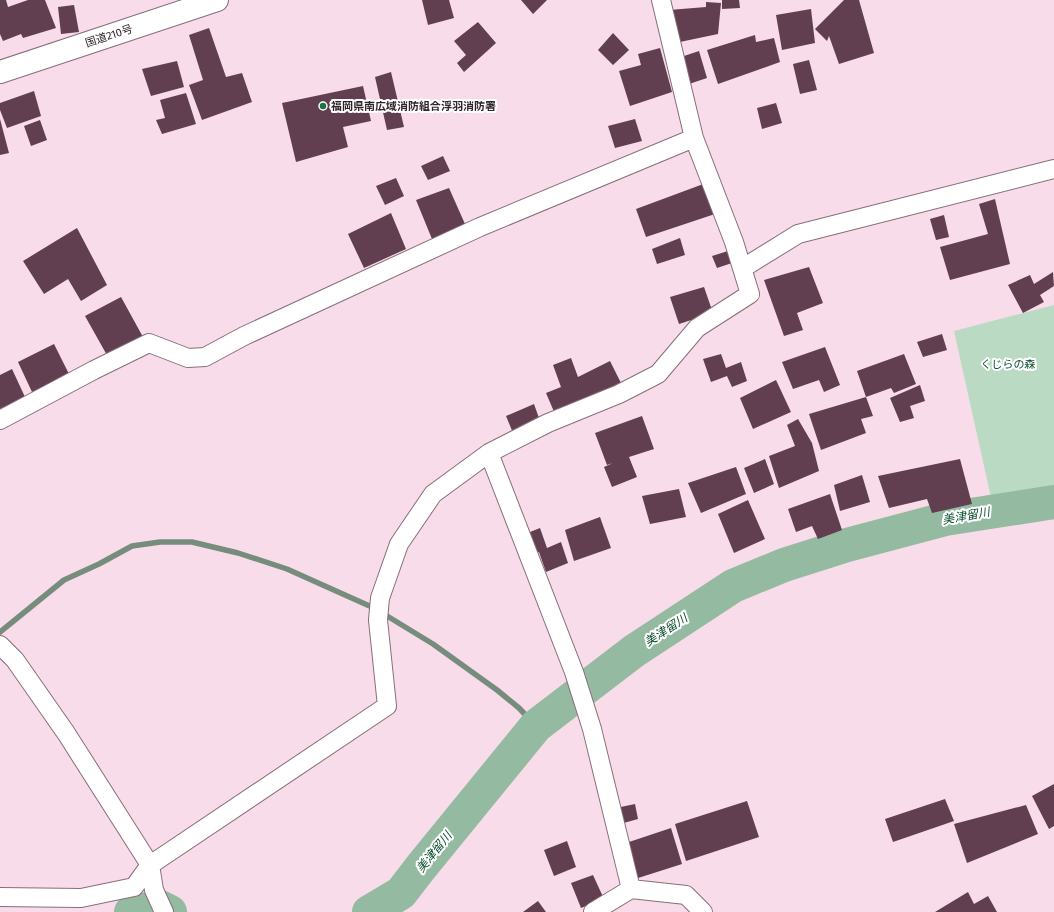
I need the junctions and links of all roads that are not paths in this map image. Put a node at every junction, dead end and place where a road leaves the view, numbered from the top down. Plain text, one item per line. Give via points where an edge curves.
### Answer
1 (218, 0) edge
2 (661, 0) edge
3 (1, 69) edge
4 (694, 138) junction
5 (1054, 169) edge
6 (743, 268) junction
7 (0, 420) edge
8 (489, 452) junction
9 (0, 645) edge
10 (150, 865) junction
11 (631, 889) junction
12 (0, 897) edge
13 (164, 912) edge
14 (593, 912) edge
15 (703, 912) edge

1 - 3 highway, 国道210号
2 - 4 street
4 - 6 street
4 - 7 street via 480,227 244,336 205,357 188,358 149,343
5 - 6 street via 798,234
6 - 8 street via 750,294 696,328 658,374
8 - 10 street via 433,494 398,544 380,598 379,612 387,706
8 - 11 street via 574,672 592,729
9 - 10 street via 15,660 66,733
10 - 12 street via 134,887 81,898
10 - 13 street via 154,890
11 - 14 street
11 - 15 street via 686,895

